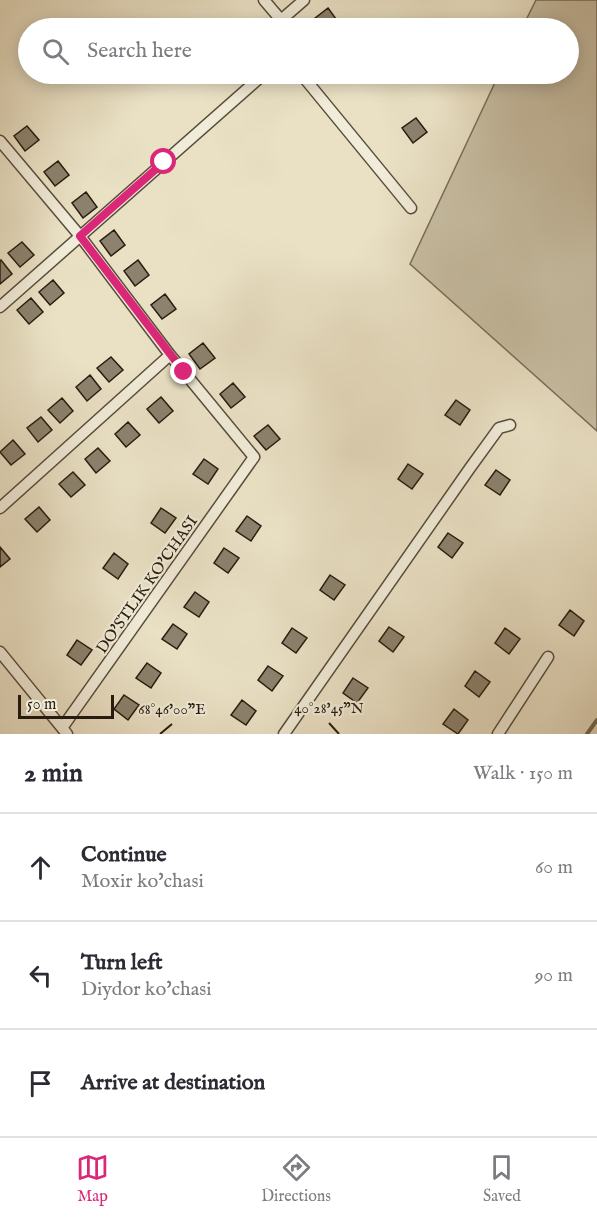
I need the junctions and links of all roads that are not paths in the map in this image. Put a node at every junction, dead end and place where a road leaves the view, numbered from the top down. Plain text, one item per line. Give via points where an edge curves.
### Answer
1 (264, 0) edge
2 (304, 0) edge
3 (278, 18) edge
4 (288, 18) edge
5 (253, 84) edge
6 (309, 84) edge
7 (0, 141) edge
8 (411, 208) dead end
9 (80, 236) junction
10 (0, 308) edge
11 (170, 355) junction
12 (510, 425) dead end
13 (0, 508) edge
14 (0, 652) edge
15 (548, 657) dead end
16 (64, 731) edge
17 (284, 734) edge
18 (498, 734) edge

1 - 3 street
2 - 4 street
5 - 9 street
6 - 8 street
7 - 9 street
9 - 10 street
9 - 11 street
11 - 13 street
11 - 16 street, DO'STLIK KO'CHASI via 254,457
12 - 17 street via 499,429 470,468
14 - 16 street
15 - 18 street

